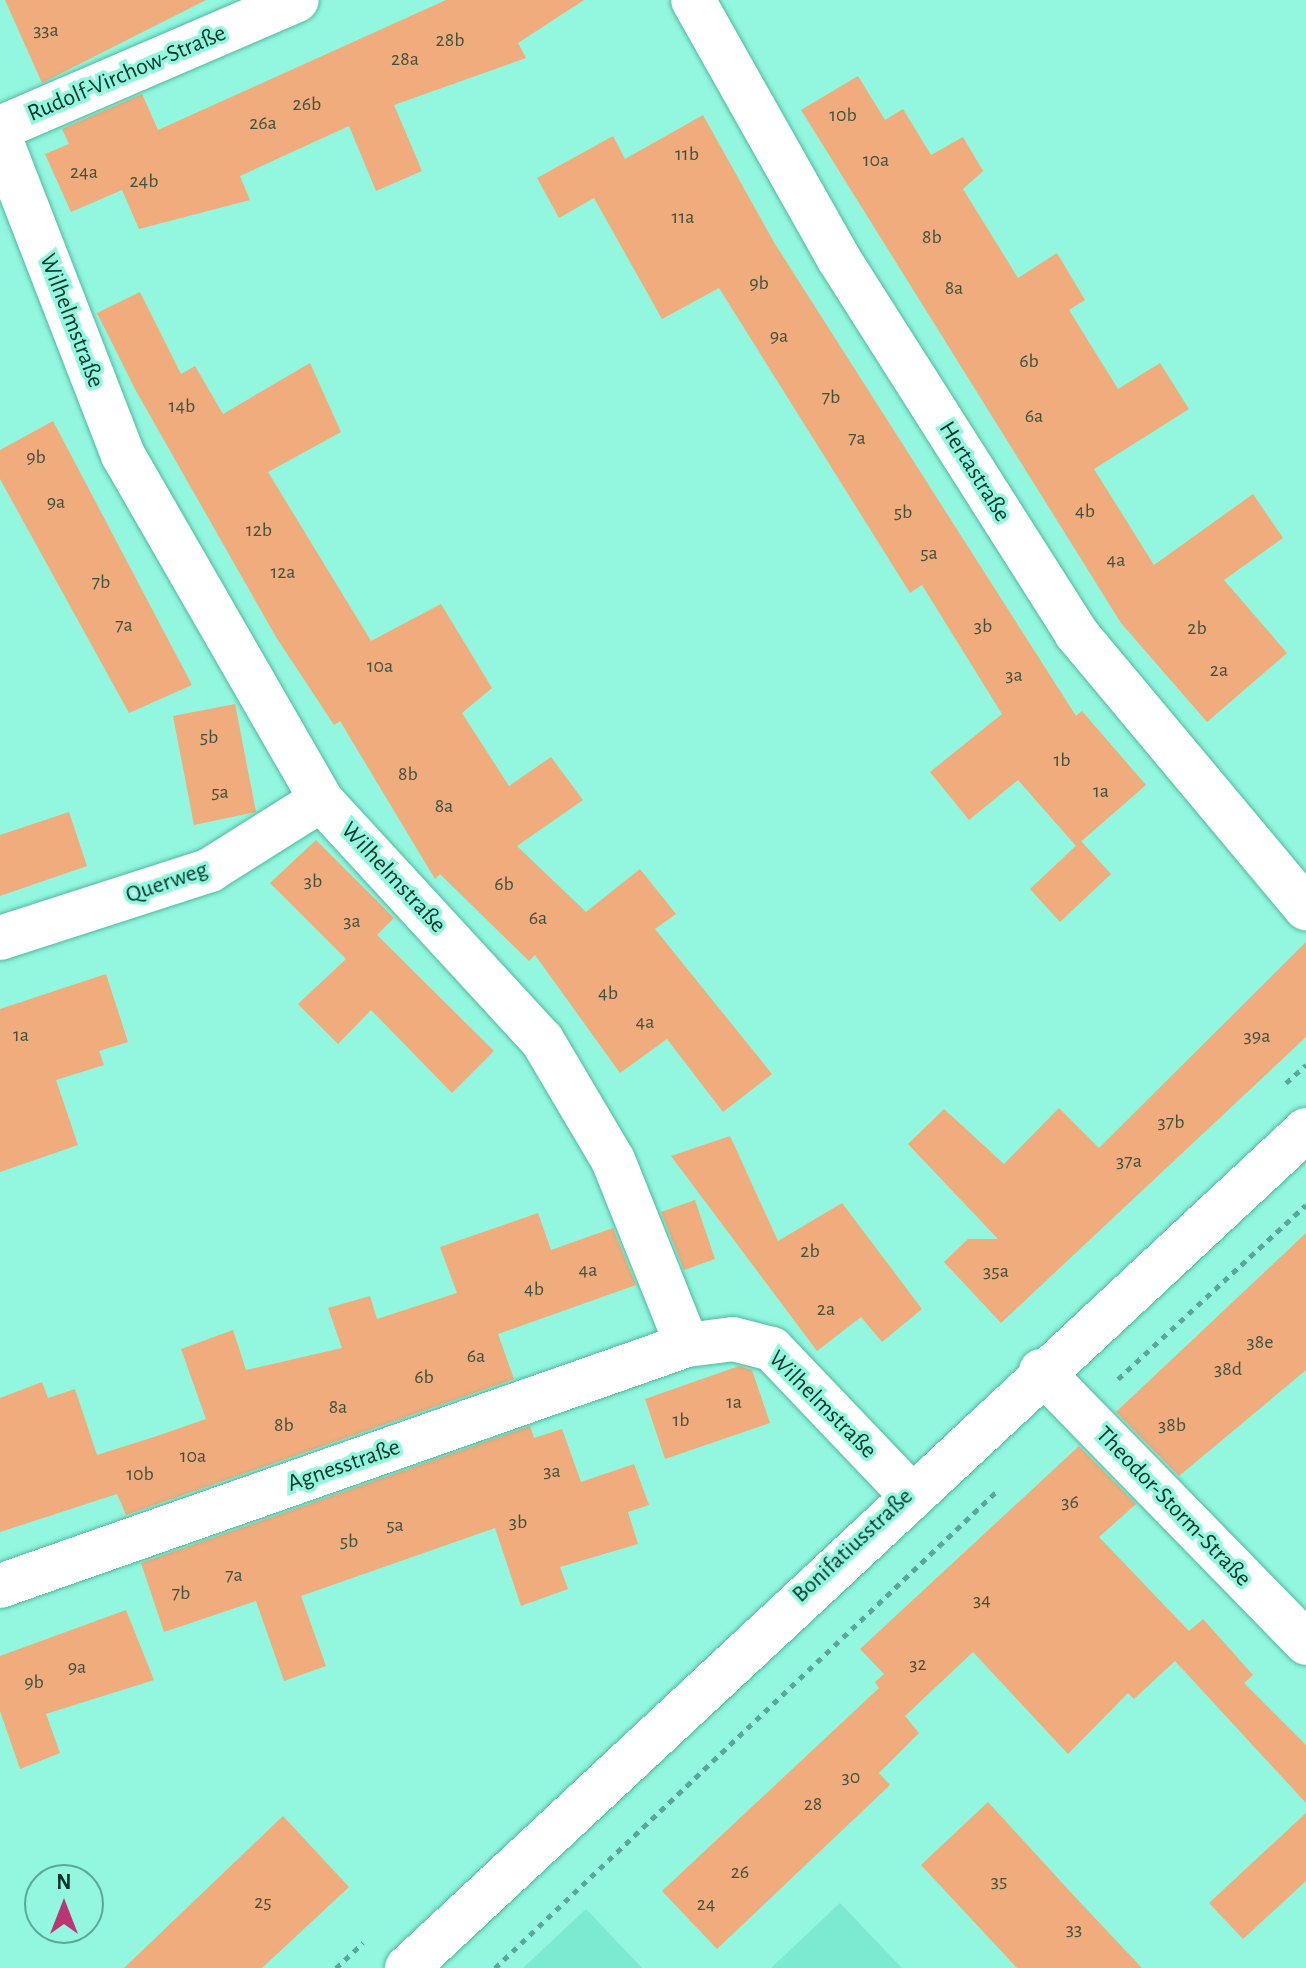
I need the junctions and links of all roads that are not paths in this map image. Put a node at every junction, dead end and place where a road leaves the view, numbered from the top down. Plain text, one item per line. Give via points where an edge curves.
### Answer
1 (297, 0) edge
2 (693, 0) edge
3 (0, 128) edge
4 (0, 138) edge
5 (321, 800) junction
6 (1306, 908) edge
7 (0, 938) edge
8 (1306, 1130) edge
9 (687, 1345) junction
10 (1041, 1371) junction
11 (909, 1493) junction
12 (0, 1586) edge
13 (1306, 1643) edge
14 (407, 1968) edge

1 - 3 street, Rudolf-Virchow-Straße
2 - 6 street, Hertastraße via 839,259 1076,633
4 - 5 street, Wilhelmstraße via 123,455
5 - 7 street, Querweg via 210,870
5 - 9 street, Wilhelmstraße via 542,1040 613,1160
8 - 10 street, Bonifatiusstraße
9 - 11 street, Wilhelmstraße via 733,1339 772,1349
9 - 12 street, Agnesstraße
10 - 11 street, Bonifatiusstraße
10 - 13 street, Theodor-Storm-Straße
11 - 14 street, Bonifatiusstraße

